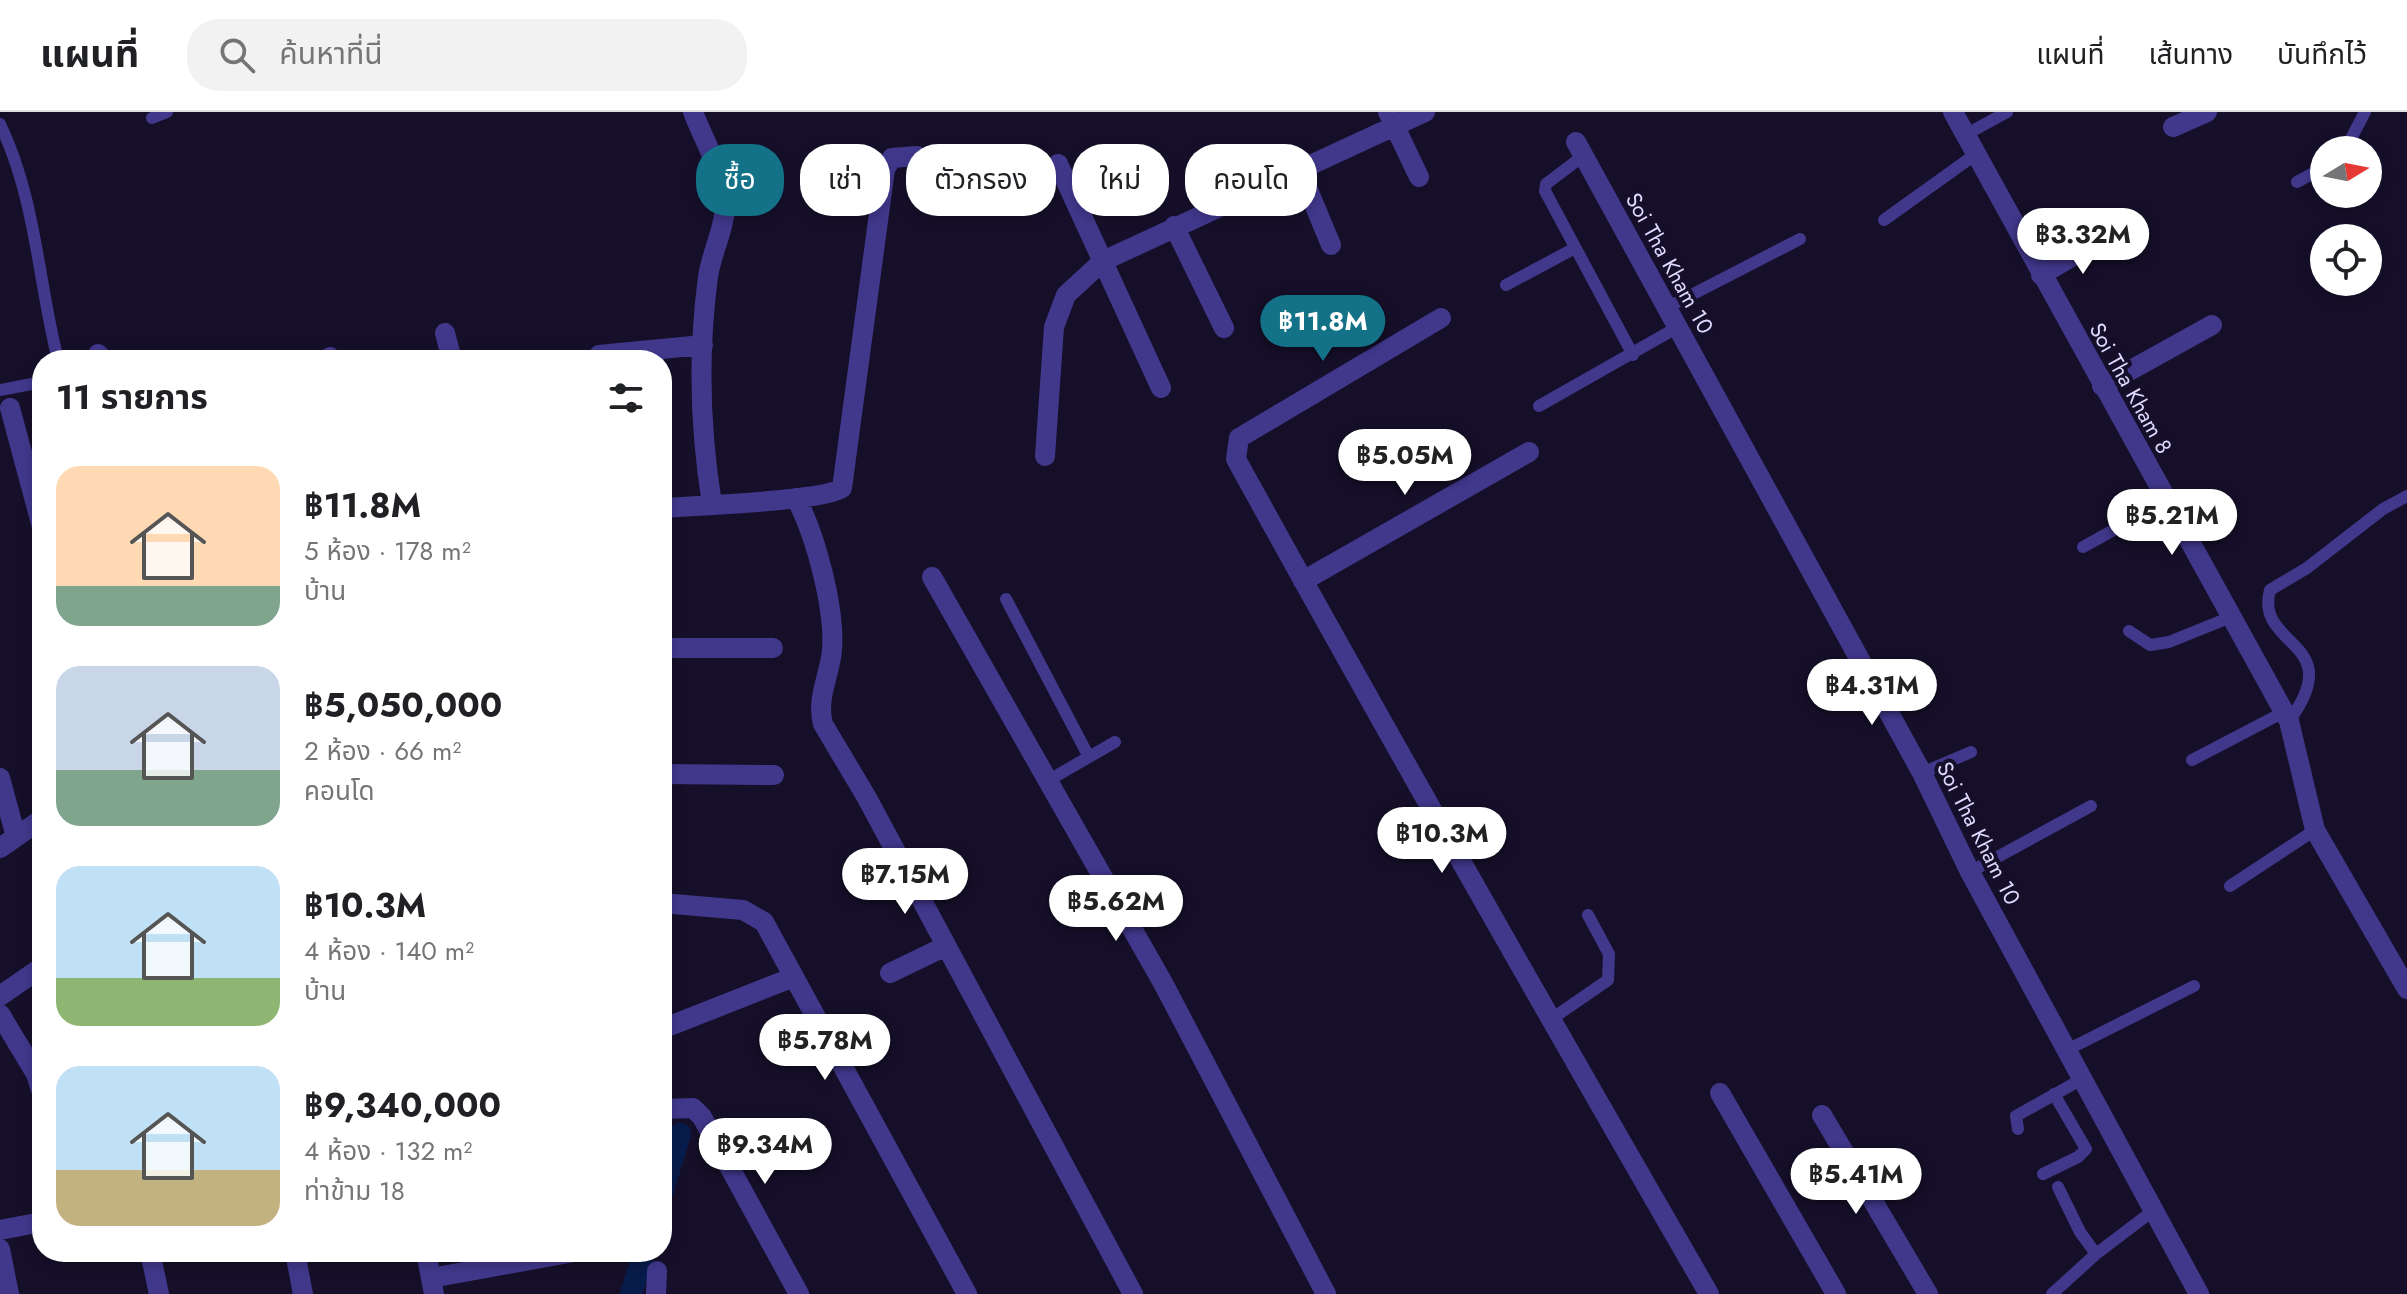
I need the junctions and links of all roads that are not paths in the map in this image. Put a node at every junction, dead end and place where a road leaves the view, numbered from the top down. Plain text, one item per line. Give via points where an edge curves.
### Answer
1 (167, 112) edge
2 (693, 112) edge
3 (1425, 112) edge
4 (1953, 112) edge
5 (2007, 112) edge
6 (2207, 112) edge
7 (2365, 112) edge
8 (152, 118) dead end
9 (1391, 119) edge
10 (0, 124) edge
11 (2173, 127) dead end
12 (1965, 135) junction
13 (2352, 136) edge
14 (1579, 149) joint
15 (1976, 154) junction
16 (906, 157) edge
17 (1317, 158) edge
18 (1058, 164) dead end
19 (2310, 175) edge
20 (1419, 177) dead end
21 (2297, 182) dead end
22 (1317, 211) edge
23 (1196, 216) edge
24 (1884, 220) dead end
25 (1174, 226) junction
26 (1800, 239) dead end
27 (2102, 239) dead end
28 (1331, 245) dead end
29 (1575, 248) junction
30 (1103, 261) junction
31 (2041, 275) junction
32 (1506, 285) dead end
33 (1668, 307) junction
34 (1441, 318) dead end
35 (2212, 325) dead end
36 (1678, 327) junction
37 (1224, 328) dead end
38 (445, 333) dead end
39 (703, 345) junction
40 (56, 350) edge
41 (449, 350) edge
42 (651, 350) edge
43 (1633, 355) junction
44 (2102, 386) junction
45 (32, 387) edge
46 (1161, 388) dead end
47 (5, 399) edge
48 (1539, 406) dead end
49 (1529, 452) dead end
50 (1045, 456) dead end
51 (32, 492) edge
52 (2407, 496) edge
53 (796, 498) junction
54 (2166, 501) junction
55 (712, 504) junction
56 (672, 507) edge
57 (2083, 547) dead end
58 (932, 577) dead end
59 (1303, 581) junction
60 (1006, 599) dead end
61 (2231, 617) junction
62 (2129, 631) dead end
63 (672, 648) edge
64 (773, 648) dead end
65 (2286, 717) junction
66 (1115, 742) dead end
67 (1971, 752) dead end
68 (1089, 757) junction
69 (2192, 760) dead end
70 (1922, 773) junction
71 (672, 774) edge
72 (774, 775) dead end
73 (0, 778) edge
74 (1049, 780) junction
75 (2091, 806) dead end
76 (32, 826) edge
77 (2315, 830) junction
78 (8, 842) edge
79 (1970, 872) junction
80 (2230, 886) dead end
81 (672, 904) edge
82 (1588, 915) dead end
83 (946, 946) junction
84 (890, 973) dead end
85 (32, 974) edge
86 (794, 977) junction
87 (2194, 986) dead end
88 (2407, 989) edge
89 (0, 996) edge
90 (0, 1014) edge
91 (1553, 1018) junction
92 (672, 1025) edge
93 (2069, 1049) junction
94 (32, 1067) edge
95 (2082, 1079) junction
96 (1720, 1093) dead end
97 (2054, 1094) junction
98 (672, 1109) edge
99 (1822, 1115) dead end
100 (2018, 1129) dead end
101 (2043, 1174) dead end
102 (2058, 1187) dead end
103 (2154, 1210) junction
104 (32, 1224) edge
105 (0, 1230) edge
106 (0, 1249) edge
107 (2096, 1254) junction
108 (152, 1262) edge
109 (297, 1262) edge
110 (428, 1262) edge
111 (532, 1262) edge
112 (657, 1271) dead end
113 (432, 1286) edge
114 (9, 1294) edge
115 (159, 1294) edge
116 (303, 1294) edge
117 (656, 1294) edge
118 (799, 1294) edge
119 (967, 1294) edge
120 (1133, 1294) edge
121 (1326, 1294) edge
122 (1709, 1294) edge
123 (1836, 1294) edge
124 (1928, 1294) edge
125 (2052, 1294) edge
126 (2199, 1294) edge

1 - 8 lane
2 - 39 street via 719,175 725,208 708,277
3 - 9 street
4 - 12 street, Soi Tha Kham 8
5 - 12 lane
6 - 11 street
7 - 13 lane
9 - 17 street
9 - 20 street
10 - 40 lane via 23,180
12 - 15 street, Soi Tha Kham 8
14 - 29 lane via 1545,191
14 - 33 street, Soi Tha Kham 10
15 - 24 lane
15 - 31 street, Soi Tha Kham 8
16 - 53 street via 892,158 885,169 842,488
18 - 30 street
19 - 21 lane
22 - 28 street
23 - 25 street
25 - 30 street
25 - 37 street
26 - 33 lane
27 - 31 street
29 - 32 lane
29 - 43 lane
30 - 46 street
30 - 50 street via 1066,295 1054,327
31 - 44 street, Soi Tha Kham 8
33 - 36 street, Soi Tha Kham 10
34 - 59 street via 1236,442 1236,459
35 - 44 street
36 - 43 lane
36 - 70 street, Soi Tha Kham 10
38 - 41 street
39 - 42 street
39 - 55 street via 702,407
43 - 48 lane
44 - 54 street, Soi Tha Kham 8
45 - 47 lane
47 - 51 street
49 - 59 street
52 - 65 lane via 2270,590 2270,616 2299,649 2310,680 2303,703
53 - 55 street
53 - 83 street via 826,594 832,633 820,712 823,724
54 - 57 lane
54 - 61 street, Soi Tha Kham 8
55 - 56 street
58 - 74 street
59 - 91 street
60 - 68 lane
61 - 62 lane via 2150,645
61 - 65 street, Soi Tha Kham 8
63 - 64 street
65 - 69 lane
65 - 77 street, Soi Tha Kham 8
66 - 68 lane
67 - 70 lane
68 - 74 lane
70 - 79 street, Soi Tha Kham 10
71 - 72 street
73 - 78 street
74 - 121 street via 1163,983
75 - 79 lane
76 - 78 street
77 - 80 lane
77 - 88 street, Soi Tha Kham 8
79 - 93 street, Soi Tha Kham 10
81 - 86 street via 753,913 764,922
82 - 91 lane via 1609,954 1608,980
83 - 84 street
83 - 120 street
85 - 89 street
86 - 92 street
86 - 119 street
87 - 93 lane
90 - 94 street
91 - 122 street
93 - 95 street, Soi Tha Kham 10
95 - 97 lane
95 - 103 street, Soi Tha Kham 10
96 - 123 street
97 - 100 lane via 2016,1116
97 - 101 lane via 2086,1149
98 - 118 street via 693,1108 702,1117
99 - 124 street
102 - 107 lane
103 - 107 lane
103 - 126 street, Soi Tha Kham 10
104 - 105 street
106 - 114 street
107 - 125 lane
108 - 115 street
109 - 116 street
110 - 113 street
111 - 113 street
112 - 117 street

